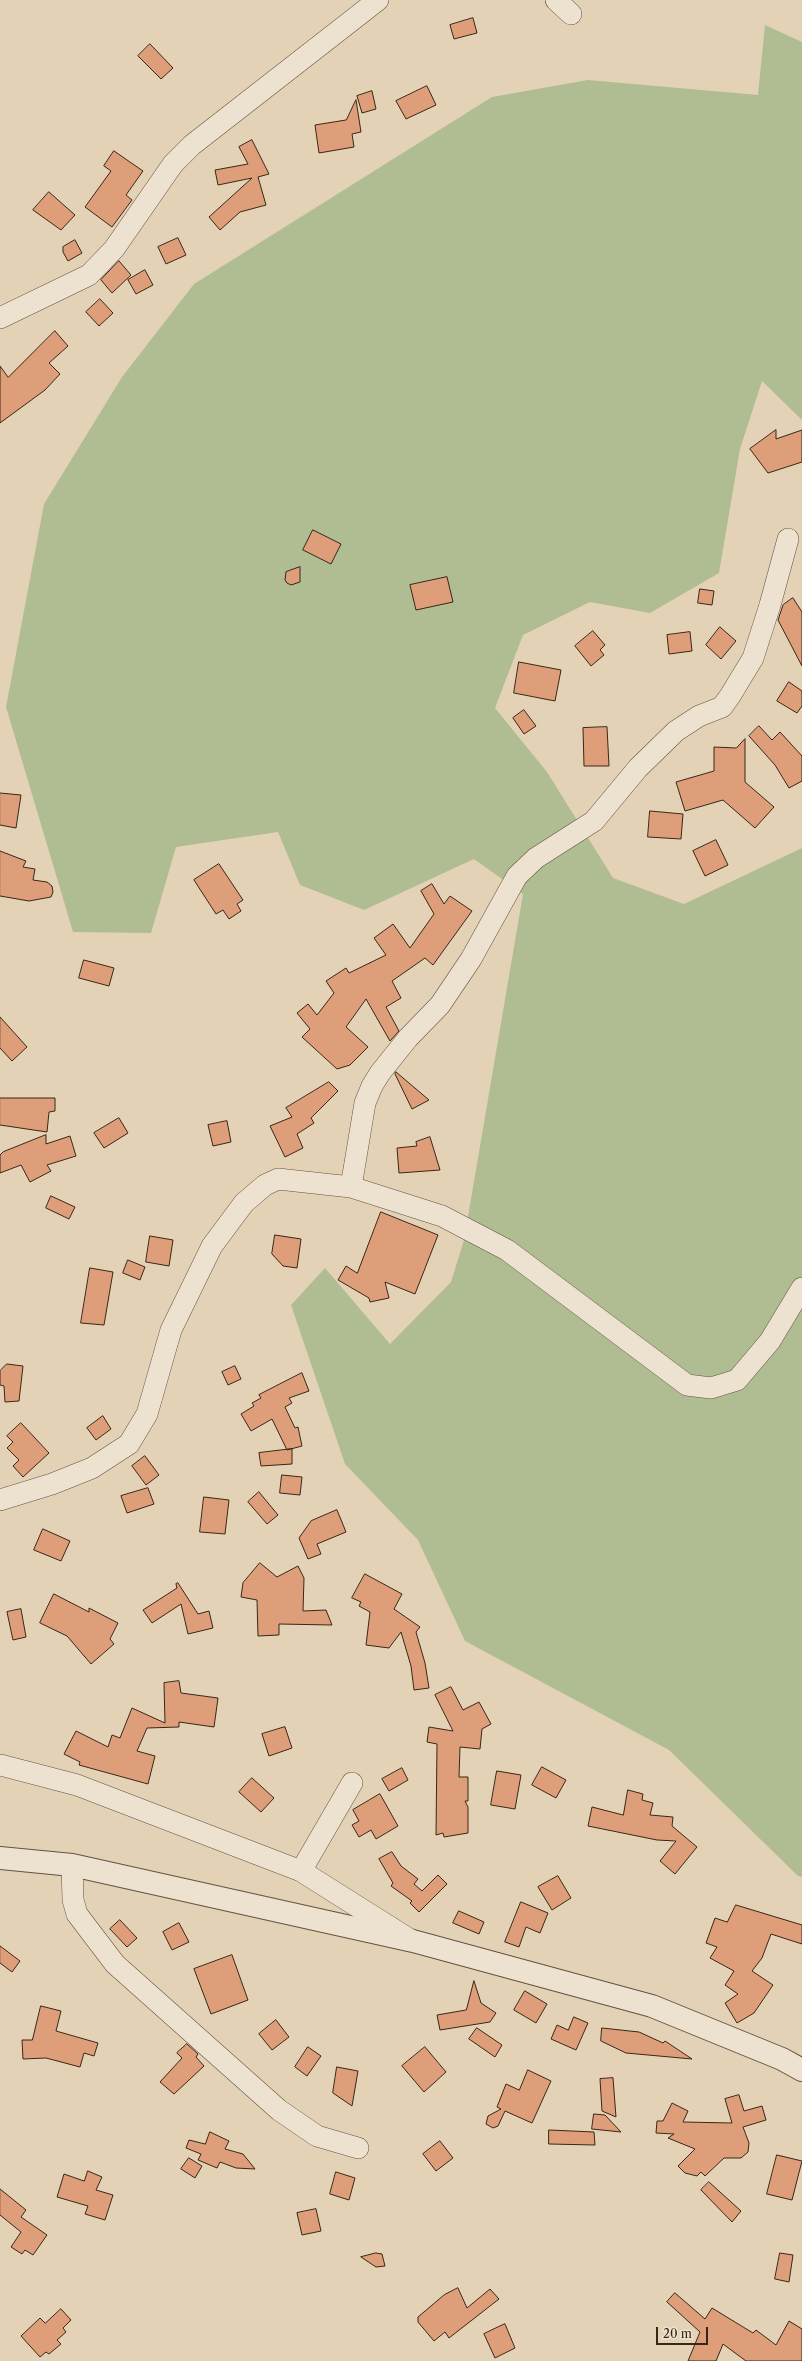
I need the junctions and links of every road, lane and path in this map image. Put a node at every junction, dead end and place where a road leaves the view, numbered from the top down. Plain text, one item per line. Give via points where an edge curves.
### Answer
1 (378, 0) edge
2 (556, 0) edge
3 (571, 14) dead end
4 (0, 318) edge
5 (788, 539) dead end
6 (351, 1187) junction
7 (802, 1288) edge
8 (0, 1500) edge
9 (0, 1765) edge
10 (352, 1783) dead end
11 (0, 1858) edge
12 (72, 1865) junction
13 (301, 1871) junction
14 (413, 1941) junction
15 (802, 2070) edge
16 (358, 2148) dead end

1 - 4 street via 173,164 114,249 89,275
2 - 3 street
5 - 6 street via 753,658 722,707 695,718 676,731 638,768 594,821 536,858 517,876 471,959 440,1005 408,1038 380,1073 365,1103
6 - 7 street via 442,1216 507,1250 687,1385 699,1388 723,1385 737,1380 770,1341
6 - 8 street via 278,1179 265,1185 244,1203 212,1246 170,1330 147,1414 129,1444 92,1468
9 - 13 street via 77,1785
10 - 13 street
11 - 12 street
12 - 14 street
12 - 16 street via 73,1900 77,1914 115,1964 279,2110 317,2136
13 - 14 street
14 - 15 street via 652,2006 782,2059

